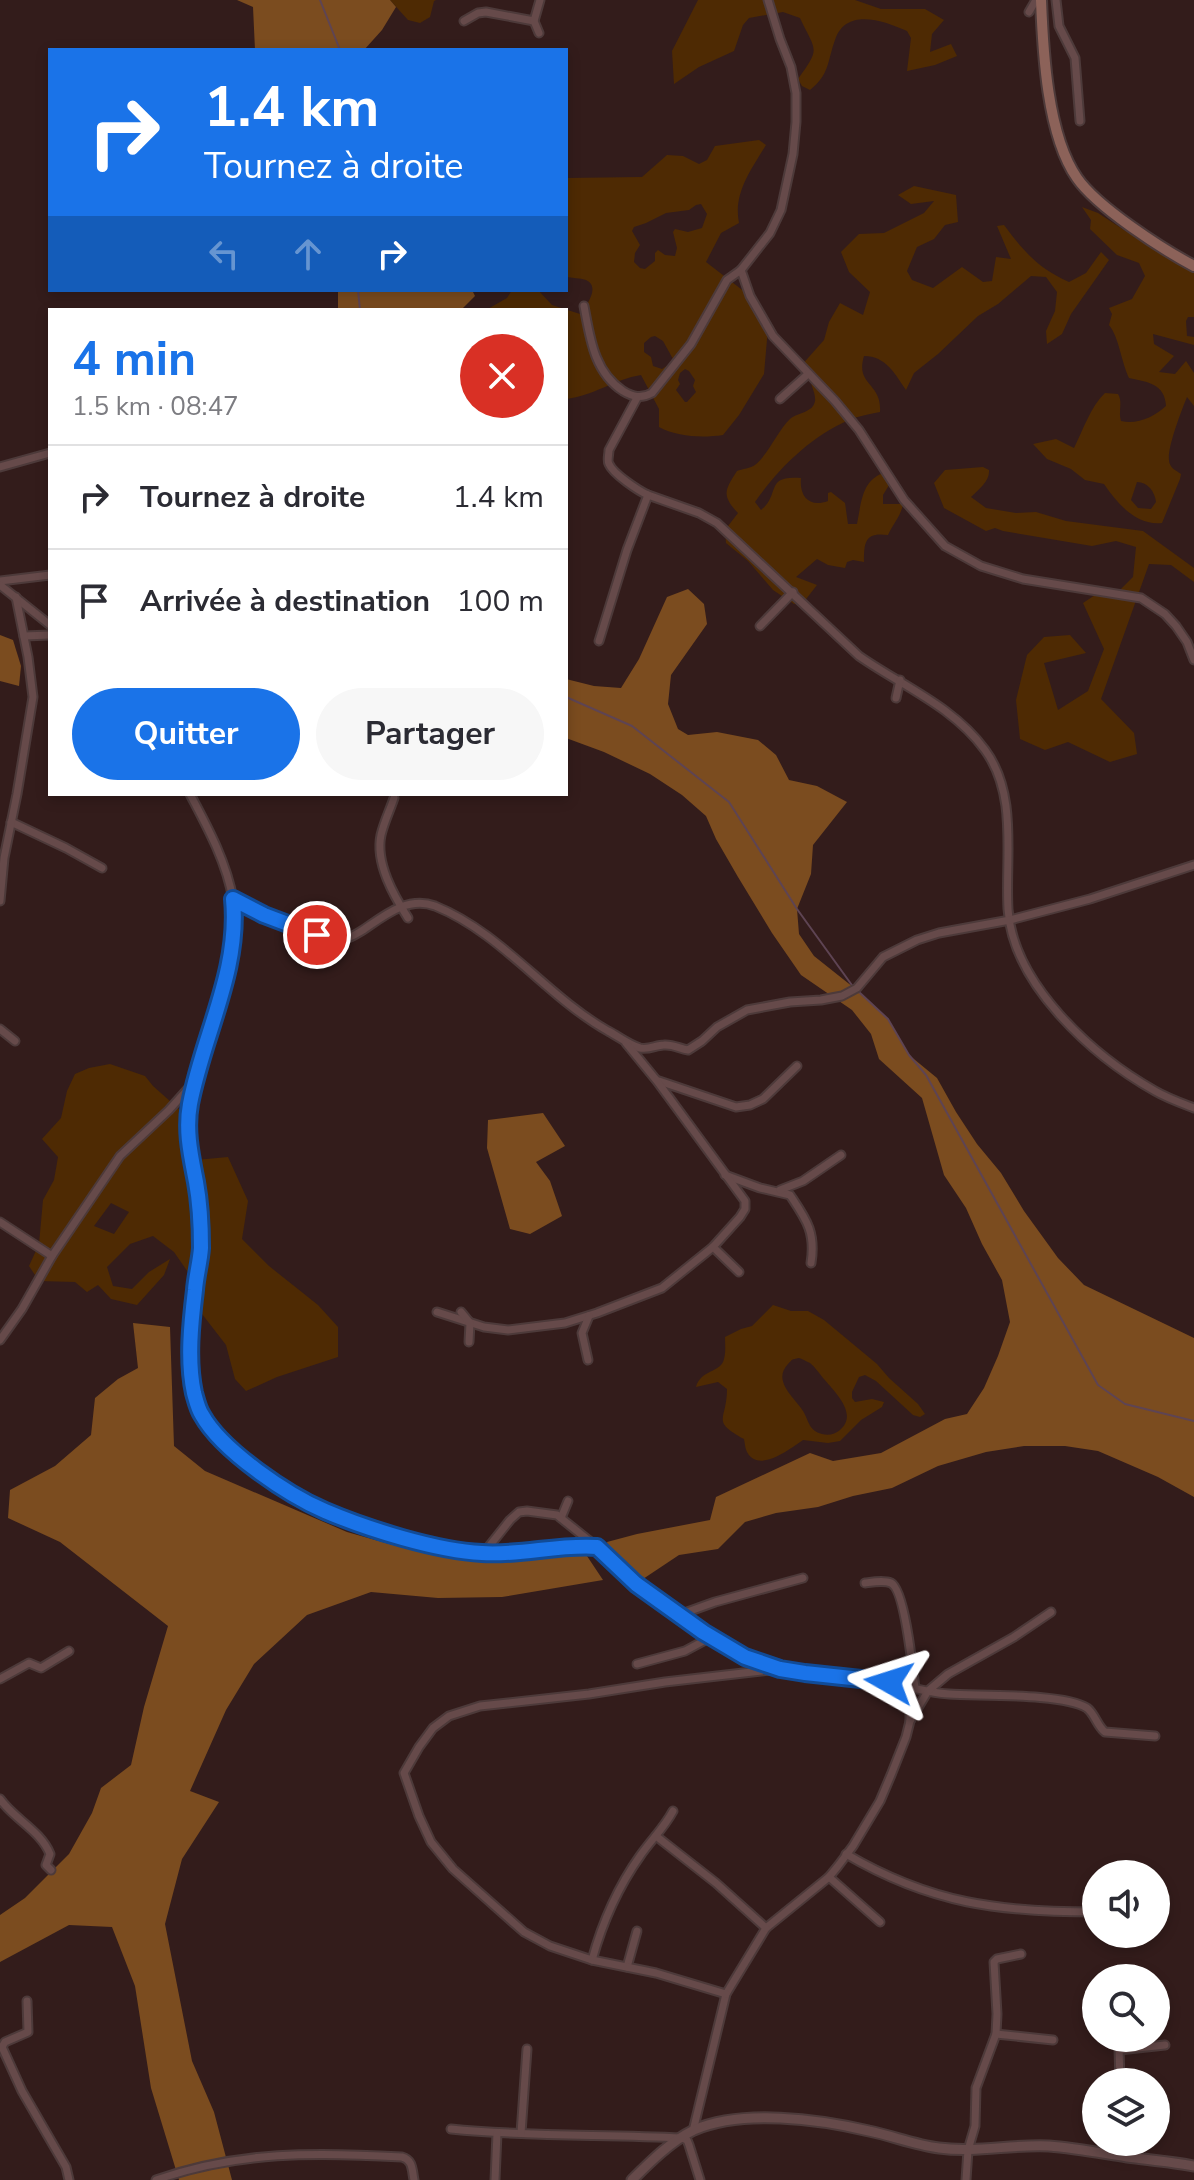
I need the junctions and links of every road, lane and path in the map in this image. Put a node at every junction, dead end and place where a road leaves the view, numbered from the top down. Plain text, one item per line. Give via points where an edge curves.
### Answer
1 (540, 0) edge
2 (768, 0) edge
3 (1041, 0) edge
4 (1056, 0) edge
5 (1029, 12) dead end
6 (464, 21) dead end
7 (534, 21) junction
8 (539, 33) dead end
9 (1080, 121) dead end
10 (1194, 266) edge
11 (741, 270) junction
12 (584, 306) dead end
13 (808, 374) junction
14 (637, 398) junction
15 (780, 399) dead end
16 (48, 454) edge
17 (0, 467) edge
18 (648, 495) junction
19 (48, 575) edge
20 (0, 583) edge
21 (793, 592) junction
22 (16, 597) junction
23 (48, 623) edge
24 (760, 626) dead end
25 (48, 635) edge
26 (24, 636) junction
27 (599, 641) dead end
28 (1194, 660) edge
29 (900, 680) junction
30 (896, 698) dead end
31 (191, 796) edge
32 (394, 798) dead end
33 (11, 822) junction
34 (1194, 865) edge
35 (102, 868) dead end
36 (233, 899) junction
37 (0, 901) edge
38 (400, 907) junction
39 (408, 918) dead end
40 (1010, 920) junction
41 (0, 1029) edge
42 (622, 1038) junction
43 (15, 1041) dead end
44 (797, 1066) dead end
45 (195, 1081) junction
46 (657, 1081) junction
47 (1194, 1108) edge
48 (841, 1155) dead end
49 (723, 1174) junction
50 (778, 1191) junction
51 (0, 1222) edge
52 (713, 1247) junction
53 (52, 1256) junction
54 (811, 1263) dead end
55 (739, 1272) dead end
56 (437, 1312) dead end
57 (461, 1312) dead end
58 (589, 1316) junction
59 (470, 1323) junction
60 (0, 1340) edge
61 (469, 1342) dead end
62 (588, 1360) dead end
63 (568, 1501) dead end
64 (561, 1518) junction
65 (597, 1547) junction
66 (483, 1554) junction
67 (803, 1578) dead end
68 (865, 1583) dead end
69 (1051, 1612) dead end
70 (679, 1615) junction
71 (711, 1637) junction
72 (69, 1651) dead end
73 (637, 1664) dead end
74 (780, 1669) junction
75 (0, 1679) edge
76 (900, 1685) junction
77 (915, 1689) junction
78 (928, 1691) junction
79 (910, 1721) junction
80 (1155, 1736) dead end
81 (0, 1799) edge
82 (673, 1811) dead end
83 (656, 1836) junction
84 (846, 1854) junction
85 (51, 1870) dead end
86 (829, 1877) junction
87 (1082, 1912) edge
88 (880, 1922) dead end
89 (766, 1928) junction
90 (637, 1931) dead end
91 (1021, 1954) dead end
92 (592, 1960) junction
93 (627, 1967) junction
94 (726, 1994) junction
95 (27, 2001) dead end
96 (996, 2034) junction
97 (1053, 2040) dead end
98 (1, 2043) edge
99 (527, 2049) dead end
100 (451, 2129) dead end
101 (693, 2131) junction
102 (497, 2133) junction
103 (521, 2133) junction
104 (682, 2138) junction
105 (968, 2150) junction
106 (1082, 2150) edge
107 (1126, 2156) edge
108 (1194, 2166) edge
109 (69, 2180) edge
110 (156, 2180) edge
111 (414, 2180) edge
112 (495, 2180) edge
113 (632, 2180) edge
114 (700, 2180) edge
115 (966, 2180) edge

1 - 7 street
2 - 11 street via 796,93 793,154 781,210
3 - 5 street
3 - 10 main road via 1054,119 1076,176 1126,222
4 - 9 street via 1059,26 1075,58
6 - 7 street via 486,12
7 - 8 street
11 - 13 street via 768,328
11 - 14 street via 727,280 691,344 652,393
12 - 14 street via 604,375
13 - 15 street
13 - 28 street via 859,430 904,500 945,546 981,566 1023,579 1141,598 1176,626
14 - 18 street via 608,459
16 - 17 street
18 - 21 street via 717,523
18 - 27 street
19 - 20 street
20 - 22 street
21 - 24 street
21 - 29 street via 859,656
22 - 23 street
22 - 26 street
25 - 26 street
26 - 33 street via 33,697
29 - 30 street
29 - 40 street via 970,733 999,777 1006,803
31 - 36 street
32 - 38 street via 380,846
33 - 35 street
33 - 37 street
34 - 40 street
36 - 38 street via 330,939 352,937
36 - 45 street via 230,964
38 - 39 street
38 - 42 street via 420,902 450,913 493,940 587,1019
40 - 42 street via 917,940 883,957 857,988 842,996 747,1010 688,1050 639,1047
40 - 47 street via 1027,971 1060,1016 1133,1078
41 - 43 street
42 - 46 street
44 - 46 street via 763,1099 736,1107
45 - 53 street via 120,1156
45 - 66 street via 188,1137 201,1251 191,1370 201,1414 237,1454 325,1512 400,1537
46 - 49 street
48 - 50 street
49 - 50 street
49 - 52 street via 745,1201 745,1209
50 - 54 street via 790,1195 809,1223
51 - 53 street
52 - 55 street
52 - 58 street via 662,1288
53 - 60 street
56 - 59 street
57 - 59 street
58 - 59 street via 508,1330
58 - 62 street via 582,1333
59 - 61 street
63 - 64 street
64 - 65 street
64 - 66 street via 519,1512
65 - 66 street
65 - 70 street
67 - 70 street
68 - 77 street via 885,1582 897,1588
69 - 78 street
70 - 71 street
71 - 73 street via 685,1651
71 - 74 street
72 - 75 street via 41,1668 29,1663
74 - 76 street
74 - 92 street via 480,1706 449,1716 419,1747 404,1773 431,1842 453,1869 524,1932
76 - 77 street
76 - 79 street
77 - 78 street
78 - 79 street
78 - 80 street via 1073,1703 1088,1708 1105,1732
79 - 84 street via 880,1801
81 - 85 street via 44,1842
82 - 83 street
83 - 89 street
83 - 92 street via 614,1901
84 - 86 street
84 - 87 street via 904,1884 960,1901
86 - 88 street
86 - 89 street
89 - 94 street
90 - 93 street
91 - 96 street via 994,1962
92 - 93 street
93 - 94 street
94 - 101 street
95 - 98 street via 28,2032
96 - 97 street
96 - 105 street via 976,2088
98 - 109 street
99 - 103 street
100 - 102 street
101 - 104 street
101 - 105 street via 742,2120 794,2119
102 - 103 street
102 - 112 street
103 - 104 street
104 - 113 street
104 - 114 street
105 - 106 street via 1047,2146
105 - 115 street
107 - 108 street
110 - 111 street via 219,2161 288,2154 408,2158

